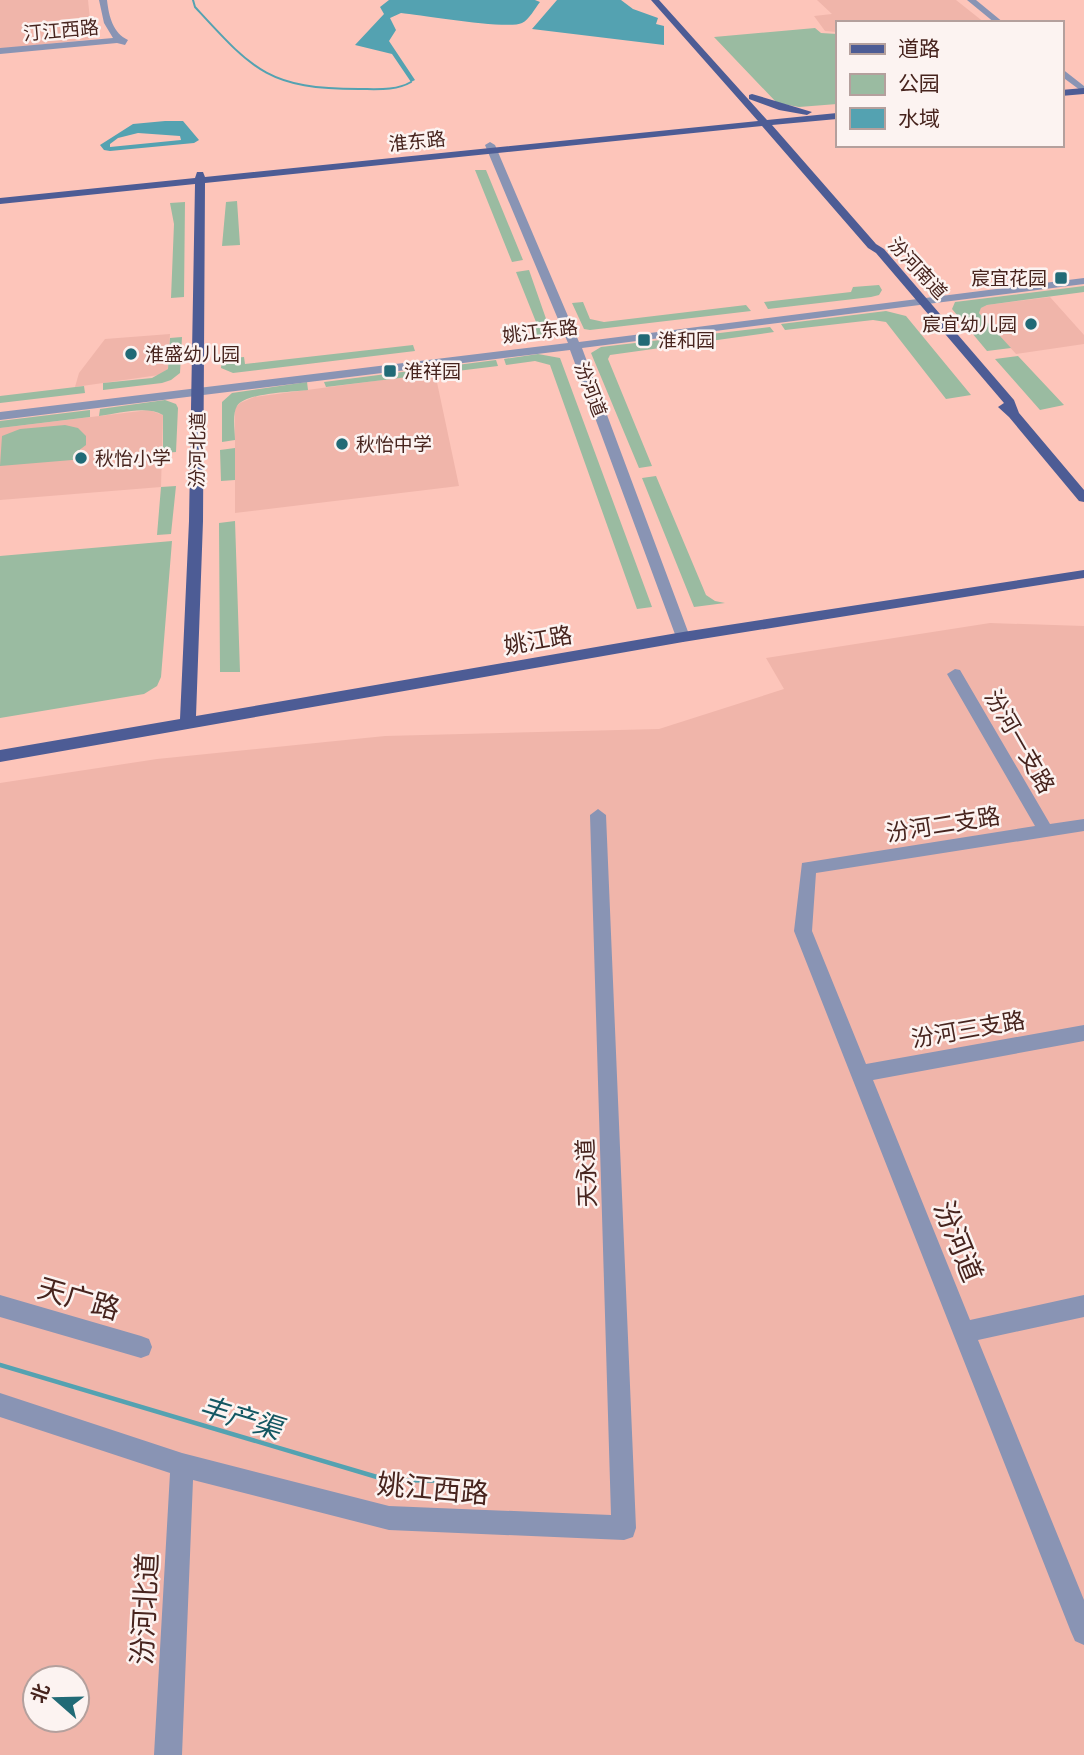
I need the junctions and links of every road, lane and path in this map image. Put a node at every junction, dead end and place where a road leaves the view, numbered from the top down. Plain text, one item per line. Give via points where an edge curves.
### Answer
1 (103, 0) edge
2 (108, 0) edge
3 (655, 0) edge
4 (662, 0) edge
5 (971, 0) edge
6 (997, 21) edge
7 (121, 41) junction
8 (0, 52) edge
9 (1063, 73) edge
10 (1063, 87) edge
11 (1083, 88) edge
12 (1063, 93) edge
13 (742, 105) junction
14 (836, 109) edge
15 (815, 115) junction
16 (836, 116) edge
17 (766, 120) junction
18 (703, 126) junction
19 (792, 144) junction
20 (491, 148) junction
21 (200, 177) junction
22 (0, 194) edge
23 (0, 201) edge
24 (1084, 279) edge
25 (917, 301) junction
26 (573, 342) junction
27 (198, 389) junction
28 (0, 413) edge
29 (1084, 498) edge
30 (1084, 574) edge
31 (683, 637) junction
32 (955, 674) dead end
33 (188, 725) junction
34 (0, 756) edge
35 (598, 816) dead end
36 (1084, 825) edge
37 (1046, 831) junction
38 (808, 868) joint
39 (1084, 1033) edge
40 (860, 1074) junction
41 (0, 1306) edge
42 (1084, 1306) edge
43 (964, 1332) junction
44 (141, 1347) dead end
45 (0, 1405) edge
46 (182, 1465) junction
47 (624, 1528) joint
48 (1084, 1632) edge
49 (168, 1755) edge

1 - 7 street via 104,11
2 - 7 street
3 - 13 main road, 汾河南道
4 - 13 main road, 汾河南道
5 - 6 street
7 - 8 street, 汀江西路
9 - 11 street
10 - 11 main road
11 - 12 main road
13 - 15 main road
13 - 17 main road, 汾河南道
13 - 18 main road
14 - 15 main road, 淮东路
15 - 16 main road, 淮东路
15 - 17 main road, 淮东路
15 - 19 main road
17 - 18 main road, 淮东路
17 - 19 main road, 汾河南道
18 - 19 main road
18 - 20 main road, 淮东路
19 - 25 main road, 汾河南道 via 872,246 872,252
20 - 21 main road, 淮东路
20 - 26 street, 汾河道
21 - 22 main road, 淮东路
21 - 23 main road, 淮东路
21 - 27 main road, 汾河北道
24 - 25 street, 姚江东路
25 - 26 street, 姚江东路
25 - 29 main road, 汾河南道 via 1000,405 1013,414
26 - 27 street, 姚江东路
26 - 31 street, 汾河道
27 - 28 street, 姚江东路
27 - 33 main road, 汾河北道
30 - 31 main road, 姚江路
31 - 33 main road, 姚江路
32 - 37 street, 汾河一支路
33 - 34 main road, 姚江路
35 - 47 street, 天永道
36 - 37 street, 汾河二支路
37 - 38 street, 汾河二支路
38 - 40 street, 汾河道 via 803,931
39 - 40 street, 汾河三支路
40 - 43 street, 汾河道
41 - 44 street, 天广路
42 - 43 street
43 - 48 street, 汾河道
45 - 46 street, 姚江西路
46 - 47 street, 姚江西路 via 388,1518
46 - 49 street, 汾河北道

